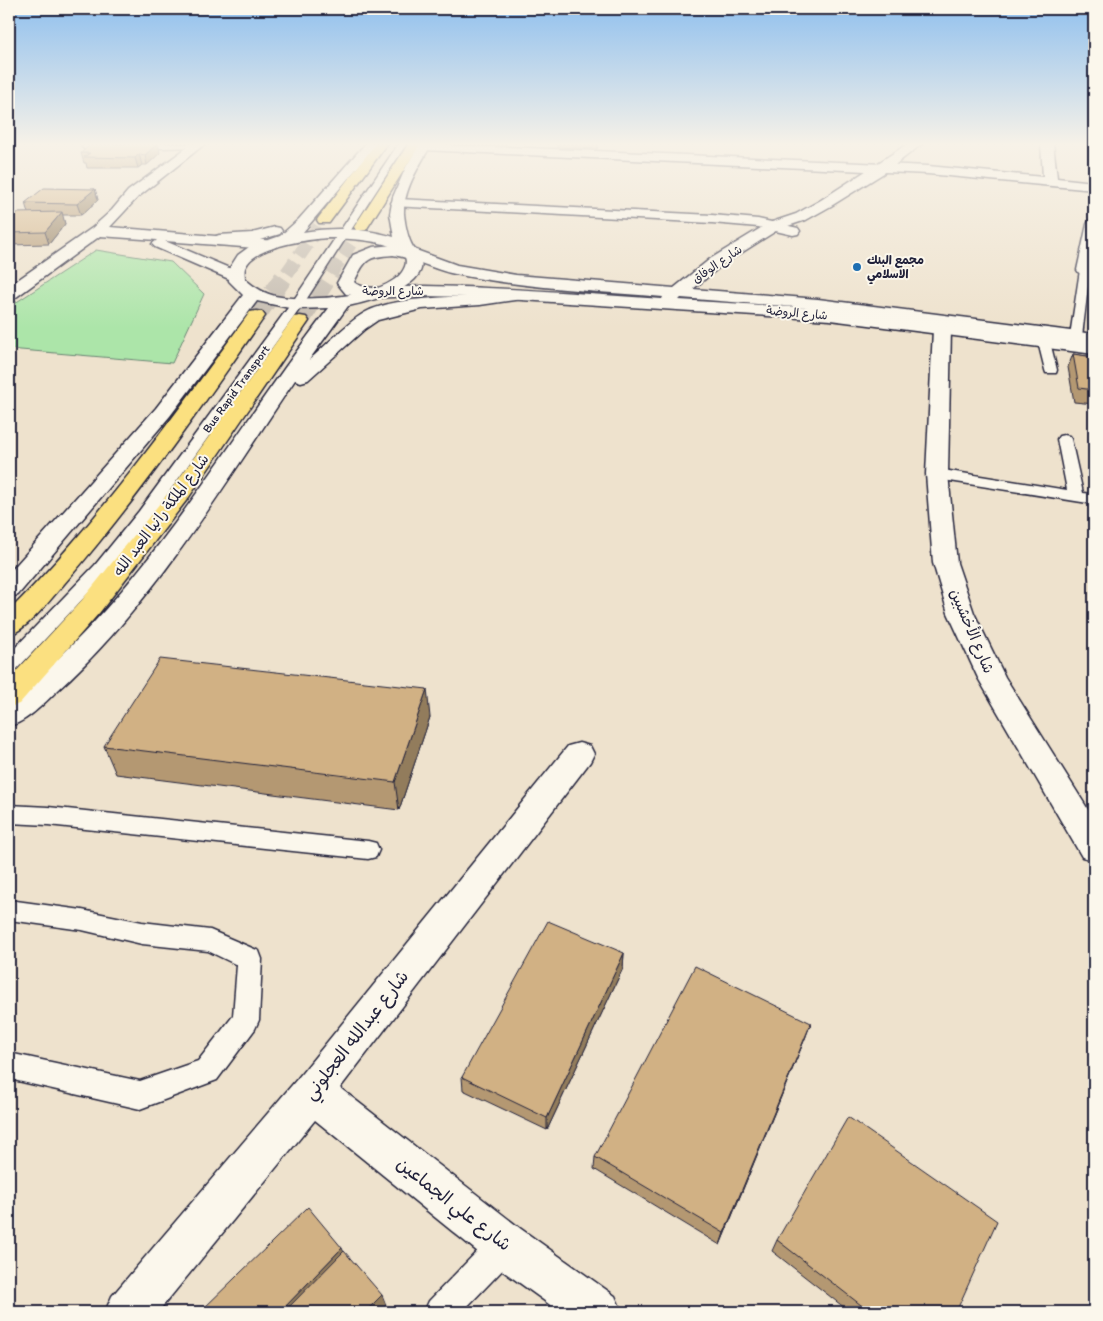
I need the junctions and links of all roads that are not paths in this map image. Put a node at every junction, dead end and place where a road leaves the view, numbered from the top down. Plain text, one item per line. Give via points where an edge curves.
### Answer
1 (124, 205) edge
2 (327, 205) edge
3 (329, 205) edge
4 (358, 205) edge
5 (360, 205) edge
6 (378, 205) edge
7 (398, 205) edge
8 (432, 205) edge
9 (821, 205) edge
10 (801, 217) junction
11 (317, 218) junction
12 (1094, 224) edge
13 (774, 226) junction
14 (361, 228) tunnel mouth
15 (97, 231) junction
16 (792, 231) junction
17 (340, 233) junction
18 (128, 234) junction
19 (219, 240) junction
20 (277, 242) junction
21 (407, 250) junction
22 (748, 260) dead end
23 (1090, 271) edge
24 (235, 276) junction
25 (722, 279) dead end
26 (745, 284) dead end
27 (378, 293) junction
28 (9, 294) edge
29 (253, 294) junction
30 (516, 295) junction
31 (671, 299) junction
32 (698, 300) junction
33 (776, 300) junction
34 (343, 301) junction
35 (295, 309) junction
36 (256, 316) tunnel mouth
37 (942, 329) junction
38 (1076, 336) junction
39 (1094, 339) edge
40 (1044, 342) junction
41 (1094, 349) edge
42 (1051, 370) dead end
43 (278, 393) junction
44 (1064, 439) dead end
45 (936, 474) junction
46 (1076, 496) junction
47 (1094, 499) edge
48 (9, 589) edge
49 (9, 626) edge
50 (9, 652) edge
51 (9, 665) edge
52 (9, 697) edge
53 (9, 716) edge
54 (579, 754) dead end
55 (9, 814) edge
56 (1094, 848) edge
57 (368, 850) dead end
58 (9, 910) edge
59 (9, 1066) edge
60 (312, 1092) junction
61 (505, 1245) junction
62 (128, 1312) edge
63 (440, 1312) edge
64 (599, 1312) edge

1 - 15 street
2 - 11 street
3 - 11 main road
4 - 17 lane, Bus Rapid Transport
5 - 17 lane, Bus Rapid Transport
6 - 14 main road
7 - 21 street
8 - 13 street via 712,218
9 - 10 street, شارع الوفاق
10 - 13 street, شارع الوفاق
10 - 16 street, شارع الوفاق
11 - 19 street via 265,234
11 - 20 street
12 - 23 street
13 - 16 street
13 - 31 street, شارع الوفاق via 716,262
15 - 18 street
15 - 28 street
16 - 22 street, شارع الوفاق
17 - 20 street
17 - 21 street via 380,238
17 - 35 lane, Bus Rapid Transport
18 - 19 street
18 - 24 street via 180,251
19 - 20 street
20 - 24 street via 244,258 238,264
21 - 27 street via 414,263 409,275
21 - 27 street, شارع الروضة via 382,250 359,258 346,279 347,287
21 - 31 street, شارع الروضة via 438,264 484,275
23 - 38 lane
24 - 29 street via 240,286
25 - 32 street, شارع الوفاق
26 - 33 street
27 - 30 street, شارع الروضة via 436,291
27 - 34 street
29 - 35 street
29 - 48 street via 163,412
30 - 31 street, شارع الروضة
30 - 43 street via 415,305 372,316
31 - 32 street, شارع الروضة
32 - 33 street, شارع الروضة
32 - 37 street, شارع الروضة
33 - 38 street, شارع الروضة
34 - 35 street
34 - 43 street
35 - 50 lane, Bus Rapid Transport via 236,378 122,527
35 - 51 lane, Bus Rapid Transport via 123,542 68,606
35 - 52 main road, شارع الملكة رانيا العبد الله via 181,492 91,606
36 - 49 main road via 128,494 89,542
37 - 40 street, شارع الروضة
37 - 45 street, شارع الأخشبين
38 - 39 street, شارع الروضة
40 - 41 street, شارع الروضة
40 - 42 lane
43 - 53 street via 149,575 76,659 38,695
44 - 46 lane
45 - 46 lane
45 - 56 street, شارع الأخشبين via 945,563 961,613 992,678
46 - 47 lane
54 - 60 street, شارع عبدالله العجلوني
55 - 57 lane
58 - 59 lane via 210,941 250,959 246,1020 207,1071 140,1095
60 - 61 street, شارع علي الجماعين
60 - 62 street, شارع عبدالله العجلوني
61 - 63 lane
61 - 64 street, شارع علي الجماعين

